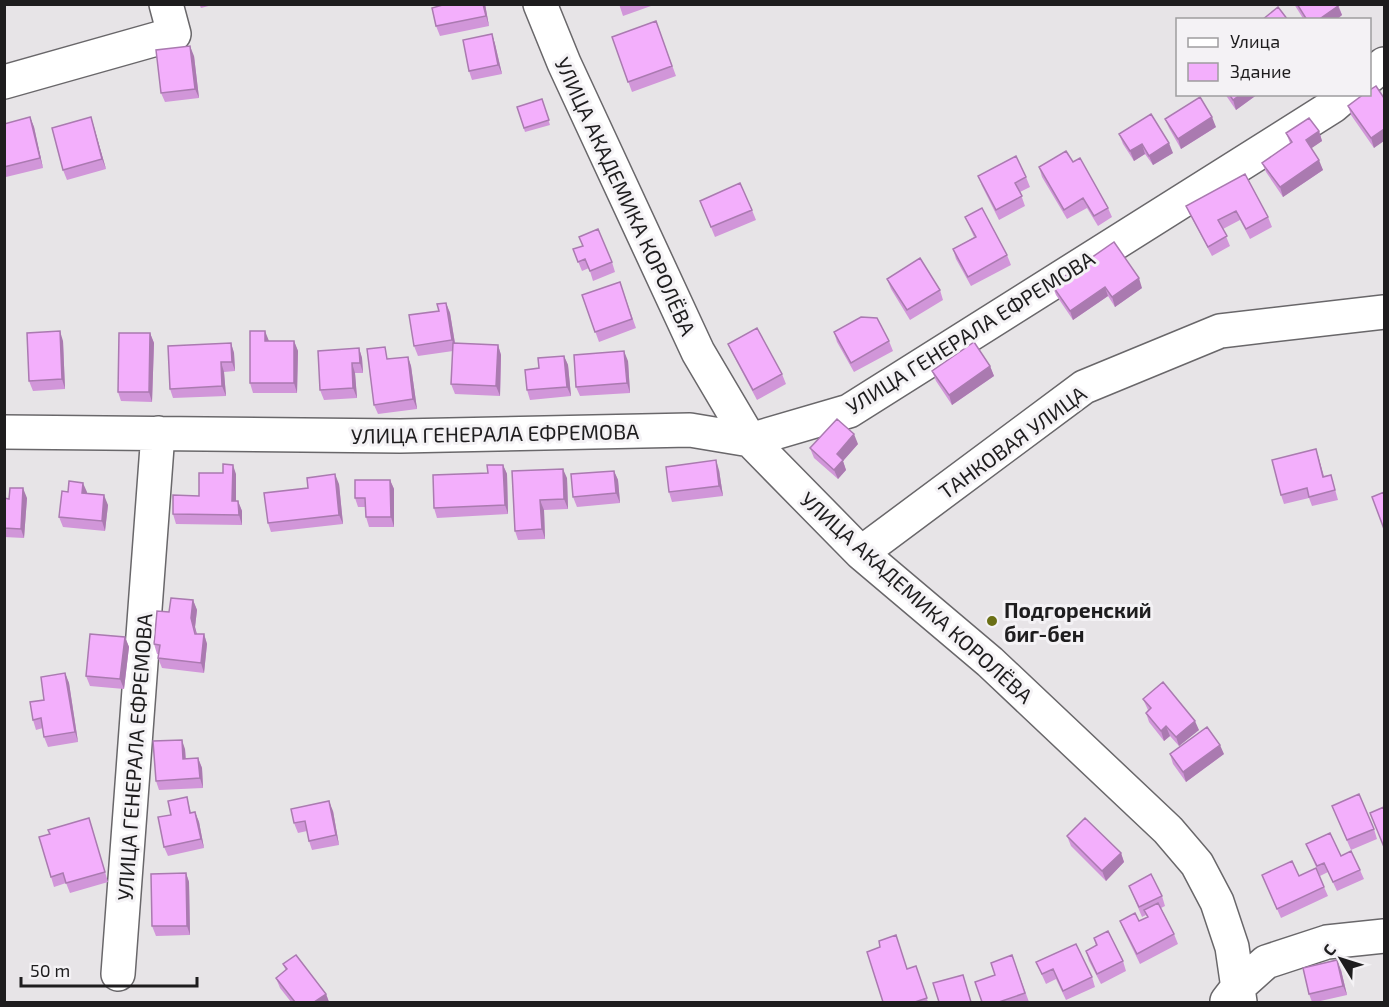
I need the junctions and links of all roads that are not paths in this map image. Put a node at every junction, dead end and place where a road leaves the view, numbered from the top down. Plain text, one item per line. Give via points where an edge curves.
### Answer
1 (166, 4) edge
2 (540, 4) edge
3 (1384, 64) edge
4 (1371, 75) edge
5 (4, 82) edge
6 (1345, 96) edge
7 (1384, 312) edge
8 (4, 432) edge
9 (158, 433) junction
10 (750, 440) junction
11 (861, 553) junction
12 (1384, 936) edge
13 (118, 974) dead end
14 (1234, 997) edge

1 - 5 street via 174,34
2 - 10 street, УЛИЦА АКАДЕМИКА КОРОЛЁВА via 698,352
3 - 4 street
6 - 10 street, УЛИЦА ГЕНЕРАЛА ЕФРЕМОВА via 849,411
7 - 11 street, ТАНКОВАЯ УЛИЦА via 1220,331 1084,387
8 - 9 street, УЛИЦА ГЕНЕРАЛА ЕФРЕМОВА
9 - 10 street, УЛИЦА ГЕНЕРАЛА ЕФРЕМОВА via 400,436 690,430
9 - 13 street, УЛИЦА ГЕНЕРАЛА ЕФРЕМОВА
10 - 11 street, УЛИЦА АКАДЕМИКА КОРОЛЁВА
11 - 14 street, УЛИЦА АКАДЕМИКА КОРОЛЁВА via 990,662 1176,838 1197,864 1217,902 1232,947
12 - 14 street via 1327,942 1266,962

